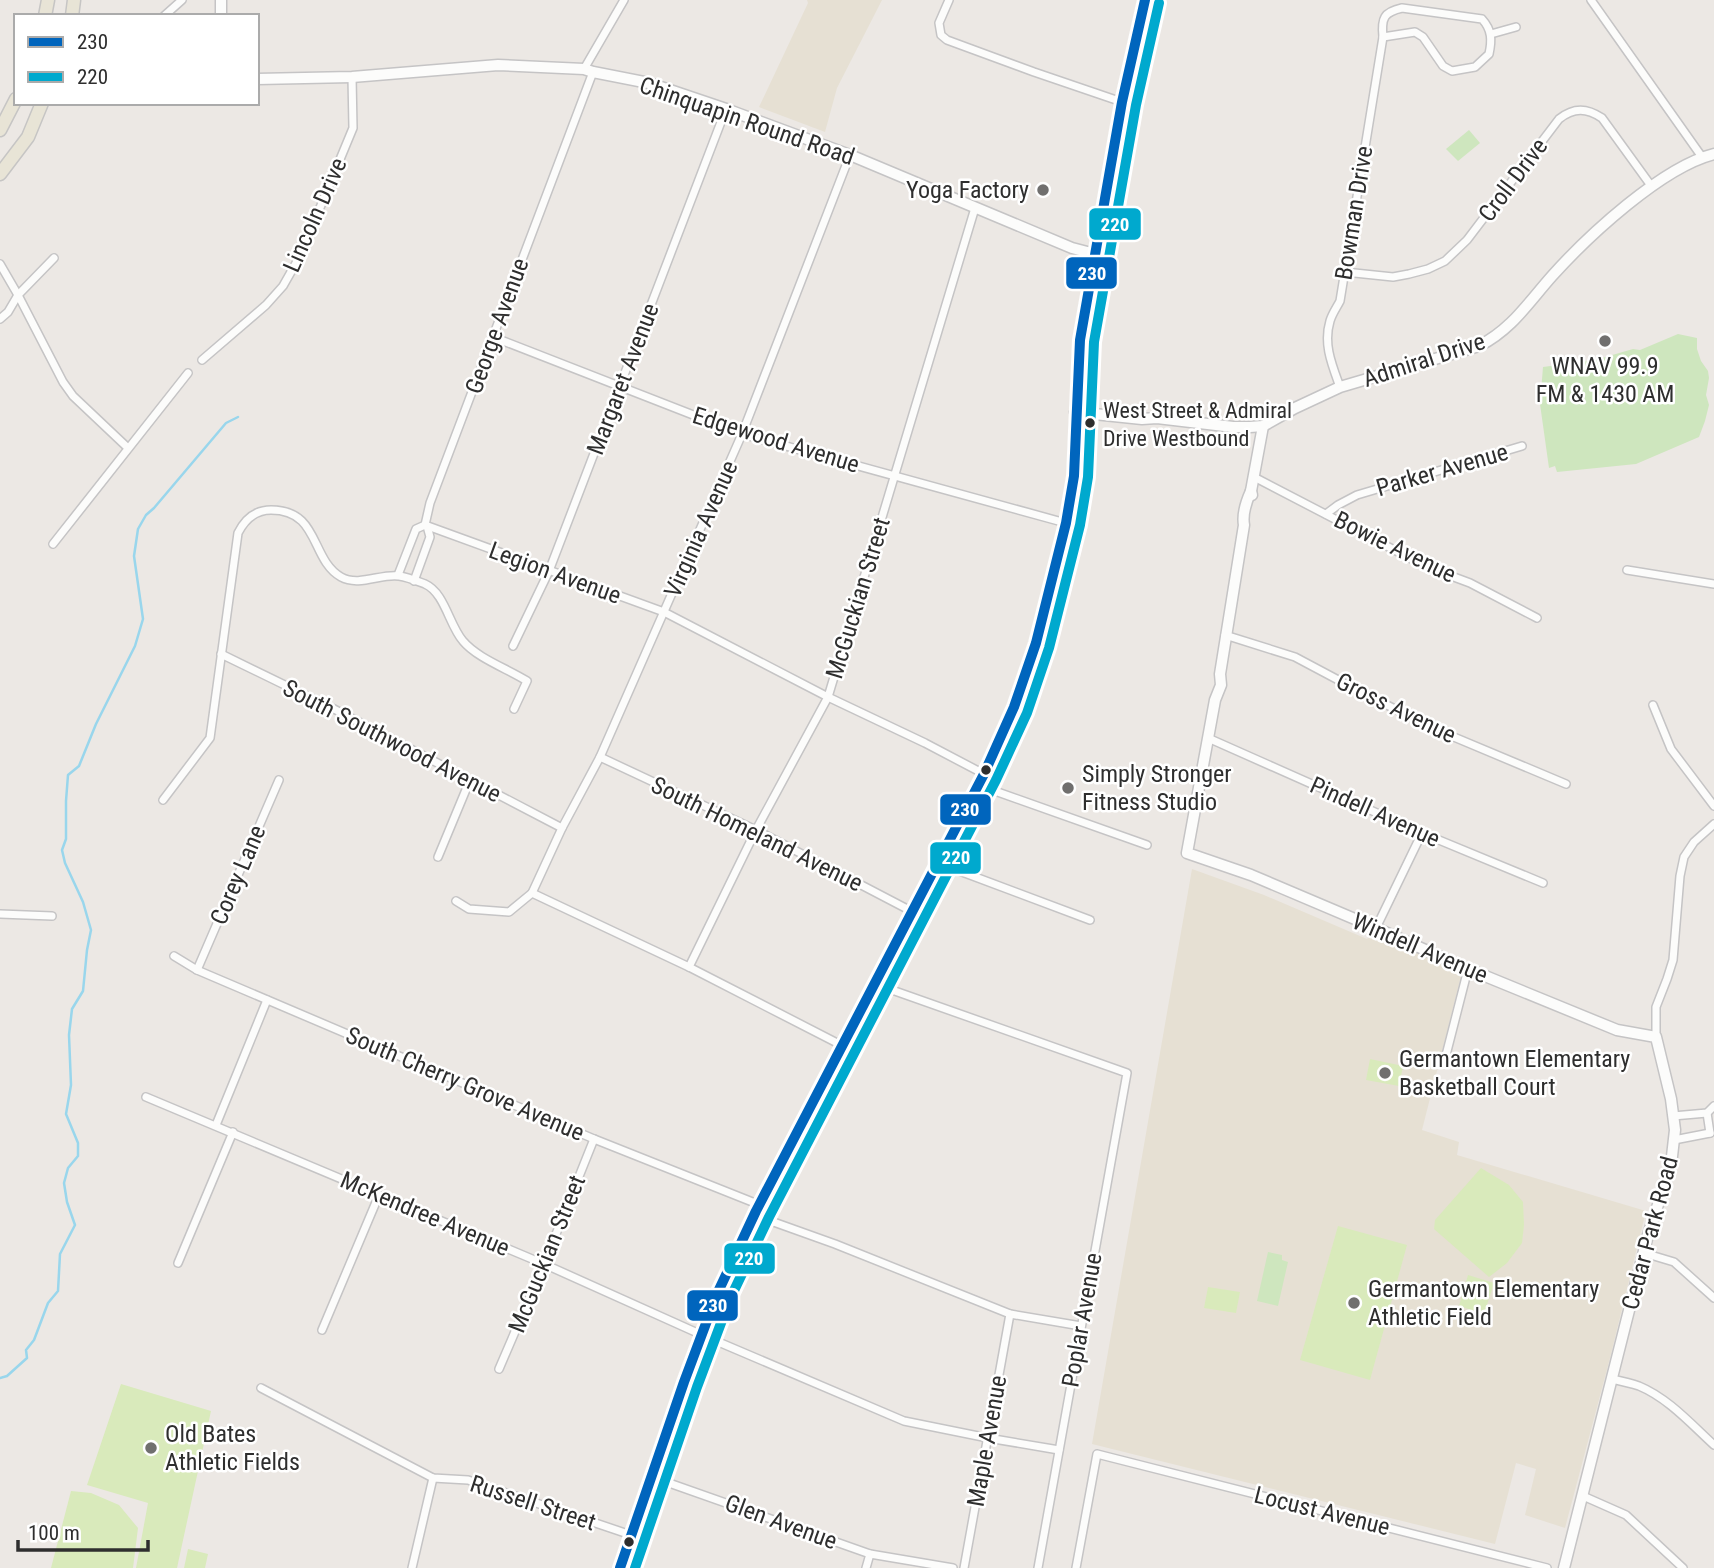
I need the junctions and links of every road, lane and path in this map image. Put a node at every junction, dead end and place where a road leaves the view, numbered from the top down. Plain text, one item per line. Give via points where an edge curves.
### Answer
1 (182, 0) edge
2 (624, 0) edge
3 (949, 0) edge
4 (1145, 0) edge
5 (1591, 0) edge
6 (173, 3) edge
7 (1516, 27) dead end
8 (1491, 34) junction
9 (1382, 37) junction
10 (589, 70) junction
11 (352, 77) junction
12 (259, 79) edge
13 (1122, 102) junction
14 (14, 103) edge
15 (41, 105) edge
16 (50, 105) edge
17 (726, 108) junction
18 (0, 130) edge
19 (28, 137) junction
20 (1714, 154) edge
21 (850, 155) junction
22 (1702, 157) junction
23 (0, 174) edge
24 (1652, 187) junction
25 (975, 208) junction
26 (1095, 254) junction
27 (54, 258) dead end
28 (0, 264) edge
29 (1345, 272) junction
30 (18, 295) junction
31 (0, 319) edge
32 (493, 337) junction
33 (202, 360) dead end
34 (188, 373) dead end
35 (620, 387) junction
36 (1339, 387) junction
37 (1075, 412) junction
38 (1263, 426) junction
39 (742, 434) junction
40 (1522, 446) dead end
41 (128, 448) junction
42 (895, 477) junction
43 (1254, 477) junction
44 (1326, 514) junction
45 (1066, 523) junction
46 (426, 526) junction
47 (53, 544) dead end
48 (549, 570) junction
49 (1627, 570) dead end
50 (398, 575) junction
51 (414, 581) junction
52 (1714, 584) edge
53 (664, 612) junction
54 (1537, 618) dead end
55 (1225, 635) junction
56 (513, 646) dead end
57 (221, 654) junction
58 (828, 697) junction
59 (1653, 705) dead end
60 (514, 709) dead end
61 (1208, 738) junction
62 (600, 757) junction
63 (279, 780) dead end
64 (470, 780) junction
65 (981, 780) junction
66 (1566, 784) dead end
67 (163, 800) dead end
68 (1714, 806) edge
69 (1714, 824) edge
70 (562, 828) junction
71 (756, 830) junction
72 (1422, 833) junction
73 (1147, 845) dead end
74 (438, 857) dead end
75 (938, 863) junction
76 (1543, 883) dead end
77 (532, 893) junction
78 (456, 901) dead end
79 (913, 912) junction
80 (0, 914) edge
81 (52, 916) dead end
82 (1090, 920) dead end
83 (1376, 928) junction
84 (174, 956) dead end
85 (689, 967) junction
86 (1468, 969) junction
87 (197, 970) junction
88 (875, 984) junction
89 (267, 1000) junction
90 (1656, 1037) junction
91 (843, 1046) junction
92 (1444, 1063) dead end
93 (146, 1097) dead end
94 (1714, 1106) edge
95 (1707, 1113) junction
96 (1673, 1116) junction
97 (216, 1125) junction
98 (233, 1132) junction
99 (1712, 1134) edge
100 (594, 1139) junction
101 (1674, 1140) junction
102 (379, 1195) junction
103 (757, 1210) junction
104 (1644, 1252) junction
105 (178, 1263) dead end
106 (544, 1264) junction
107 (1714, 1298) edge
108 (1010, 1314) junction
109 (1082, 1326) junction
110 (322, 1329) dead end
111 (702, 1335) junction
112 (499, 1370) dead end
113 (1612, 1379) junction
114 (261, 1388) dead end
115 (988, 1438) junction
116 (1714, 1445) edge
117 (1059, 1450) junction
118 (652, 1477) junction
119 (433, 1478) junction
120 (1583, 1496) junction
121 (631, 1535) junction
122 (870, 1554) junction
123 (412, 1568) edge
124 (620, 1568) edge
125 (866, 1568) edge
126 (953, 1568) edge
127 (964, 1568) edge
128 (1038, 1568) edge
129 (1076, 1568) edge
130 (1547, 1568) edge
131 (1564, 1568) edge
132 (1683, 1568) edge

1 - 6 street
2 - 10 street, George Avenue
3 - 13 street via 939,23 947,40
4 - 13 main road
5 - 22 street
7 - 8 street
8 - 9 street, Bowman Drive via 1482,19 1402,8 1384,16
8 - 9 street via 1486,58 1475,67 1452,71 1415,32
9 - 29 street, Bowman Drive
10 - 11 street, Chinquapin Round Road via 498,65
10 - 17 street, Chinquapin Round Road via 649,83
10 - 32 street, George Avenue
11 - 12 street, Chinquapin Round Road
11 - 33 street, Lincoln Drive via 353,128 300,256 266,305
13 - 26 main road
14 - 18 main road
15 - 19 main road
16 - 19 main road
17 - 21 street, Chinquapin Round Road
17 - 35 street, Margaret Avenue
19 - 23 main road
20 - 22 street, Admiral Drive
21 - 25 street, Chinquapin Round Road
21 - 39 street, Virginia Avenue
22 - 24 street, Admiral Drive
24 - 29 street, Croll Drive via 1602,118 1576,110 1559,119 1467,240 1445,261 1392,277
24 - 36 street, Admiral Drive via 1602,227 1492,339
25 - 26 street, Chinquapin Round Road
25 - 42 street, McGuckian Street
26 - 37 main road via 1080,340
27 - 30 street
28 - 30 street
29 - 36 street, Bowman Drive via 1327,340
30 - 31 street
30 - 41 street via 73,397
32 - 35 street, Edgewood Avenue
32 - 46 street, George Avenue via 430,503
34 - 41 street
35 - 39 street, Edgewood Avenue
35 - 48 street, Margaret Avenue
36 - 38 street, Admiral Drive
37 - 38 street, Admiral Drive
37 - 45 main road via 1074,476
38 - 43 street
39 - 42 street, Edgewood Avenue
39 - 53 street, Virginia Avenue
40 - 44 street, Parker Avenue via 1357,495
41 - 47 street
42 - 45 street, Edgewood Avenue
42 - 58 street, McGuckian Street
43 - 44 street, Bowie Avenue
43 - 55 street
44 - 54 street, Bowie Avenue
45 - 65 main road via 1036,643
46 - 48 street, Legion Avenue
46 - 50 street, George Avenue via 416,529
46 - 51 street via 430,537
48 - 53 street, Legion Avenue
48 - 56 street, Margaret Avenue
49 - 52 street
50 - 51 street
50 - 57 street via 341,578 294,514 276,510 253,514 238,533
51 - 60 street via 436,593 464,643 527,681
53 - 58 street, Legion Avenue
53 - 62 street, Virginia Avenue
55 - 61 street via 1220,674 1212,691 1215,700
55 - 66 street, Gross Avenue via 1296,657 1430,727
57 - 64 street, South Southwood Avenue
57 - 67 street via 210,738
58 - 65 street, Legion Avenue via 925,743
58 - 71 street, McGuckian Street
59 - 68 street via 1671,748
61 - 72 street, Pindell Avenue
61 - 83 street, Windell Avenue via 1187,853
62 - 70 street, Virginia Avenue
62 - 71 street, South Homeland Avenue
63 - 87 street, Corey Lane
64 - 70 street, South Southwood Avenue
64 - 74 street
65 - 73 street, Legion Avenue
65 - 75 main road
69 - 90 street, Cedar Park Road via 1684,857 1673,960 1656,1007
70 - 77 street, Virginia Avenue
71 - 79 street, South Homeland Avenue
71 - 85 street, McGuckian Street
72 - 76 street, Pindell Avenue
72 - 83 street
75 - 79 main road
75 - 82 street
77 - 78 street via 509,912 469,909
77 - 85 street
79 - 88 main road
80 - 81 street
83 - 86 street, Windell Avenue
84 - 87 street, South Cherry Grove Avenue
85 - 91 street
86 - 90 street, Windell Avenue via 1617,1030
86 - 92 street
87 - 89 street, South Cherry Grove Avenue
88 - 91 main road
88 - 109 street, Poplar Avenue via 1127,1073
89 - 97 street
89 - 100 street, South Cherry Grove Avenue
90 - 96 street, Cedar Park Road
91 - 103 main road
93 - 97 street, McKendree Avenue
94 - 95 street
95 - 96 street
95 - 99 street
96 - 101 street, Cedar Park Road
97 - 98 street, McKendree Avenue
98 - 102 street, McKendree Avenue
98 - 105 street
99 - 101 street
100 - 103 street, South Cherry Grove Avenue
100 - 106 street, McGuckian Street
101 - 104 street, Cedar Park Road via 1671,1165
102 - 106 street, McKendree Avenue
102 - 110 street
103 - 108 street, South Cherry Grove Avenue
103 - 111 main road
104 - 107 street via 1674,1262
104 - 113 street, Cedar Park Road
106 - 111 street, McKendree Avenue
106 - 112 street, McGuckian Street
108 - 109 street, South Cherry Grove Avenue
108 - 115 street, Maple Avenue
109 - 117 street, Poplar Avenue
111 - 115 street via 904,1420
111 - 118 main road
113 - 116 street via 1658,1396
113 - 120 street, Cedar Park Road
114 - 119 street
115 - 117 street
115 - 127 street, Maple Avenue
117 - 128 street, Poplar Avenue
118 - 121 main road
118 - 122 street, Glen Avenue
119 - 121 street, Russell Street via 468,1480
119 - 123 street
120 - 131 street, Cedar Park Road
120 - 132 street via 1626,1515
121 - 124 main road
122 - 125 street
122 - 126 street, Glen Avenue
129 - 130 street, Locust Avenue via 1097,1454

